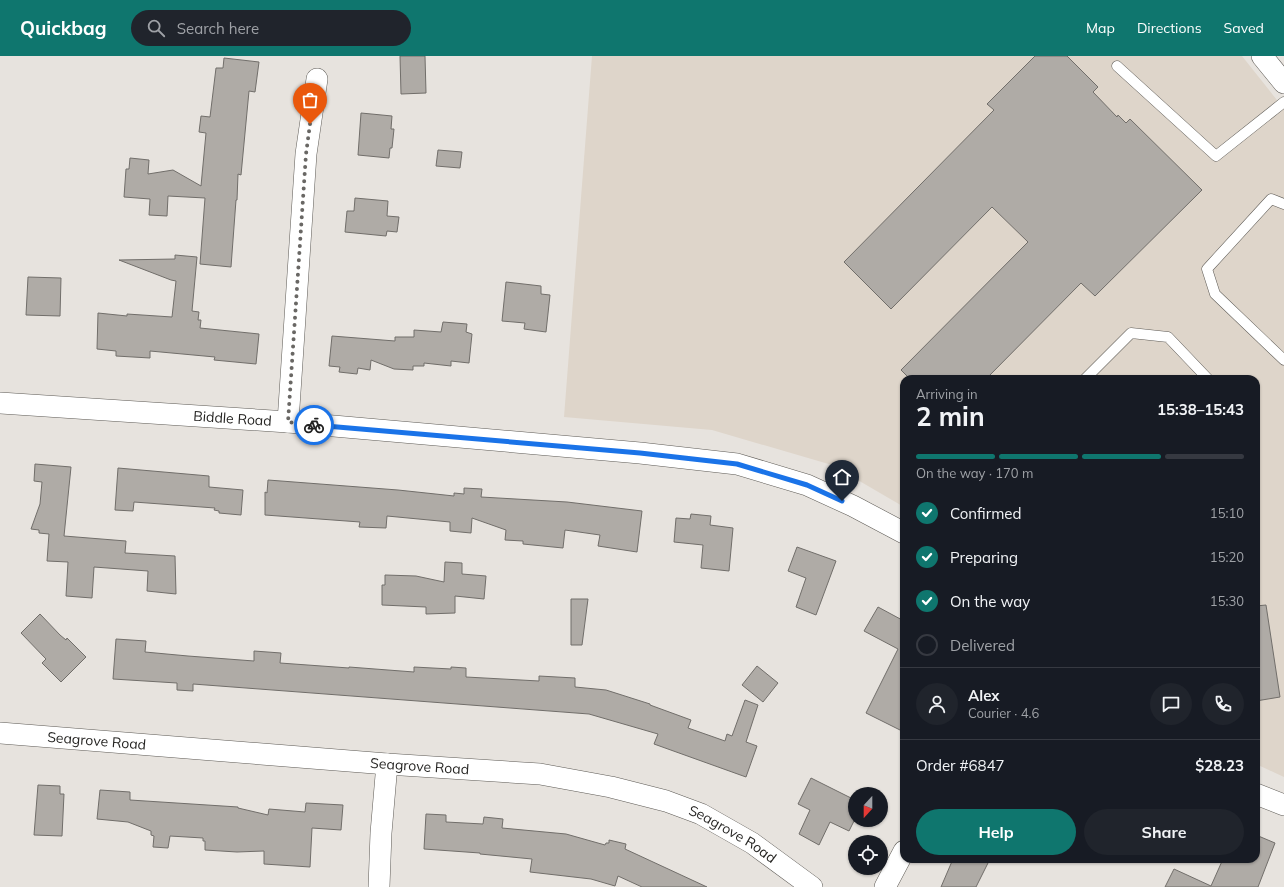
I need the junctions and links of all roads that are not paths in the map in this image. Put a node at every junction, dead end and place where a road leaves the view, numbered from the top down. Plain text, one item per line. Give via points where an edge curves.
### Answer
1 (1262, 56) edge
2 (1117, 66) dead end
3 (317, 79) dead end
4 (1284, 83) edge
5 (1284, 102) edge
6 (1284, 204) edge
7 (1284, 360) edge
8 (1089, 375) edge
9 (1204, 375) edge
10 (0, 403) edge
11 (288, 422) junction
12 (900, 531) edge
13 (0, 733) edge
14 (387, 764) junction
15 (1260, 796) edge
16 (1284, 805) edge
17 (900, 859) edge
18 (379, 887) edge
19 (812, 887) edge
20 (885, 887) edge

1 - 4 street
2 - 5 lane via 1216,156
3 - 11 street via 306,154
6 - 7 lane via 1271,199 1207,269 1215,294
8 - 9 lane via 1131,333 1168,337
10 - 11 street, Biddle Road
11 - 12 street, Biddle Road via 737,464 807,485
13 - 14 street, Seagrove Road
14 - 18 street
14 - 19 street, Seagrove Road via 540,774 611,787 666,801 700,814 752,843
15 - 16 street
17 - 20 street

